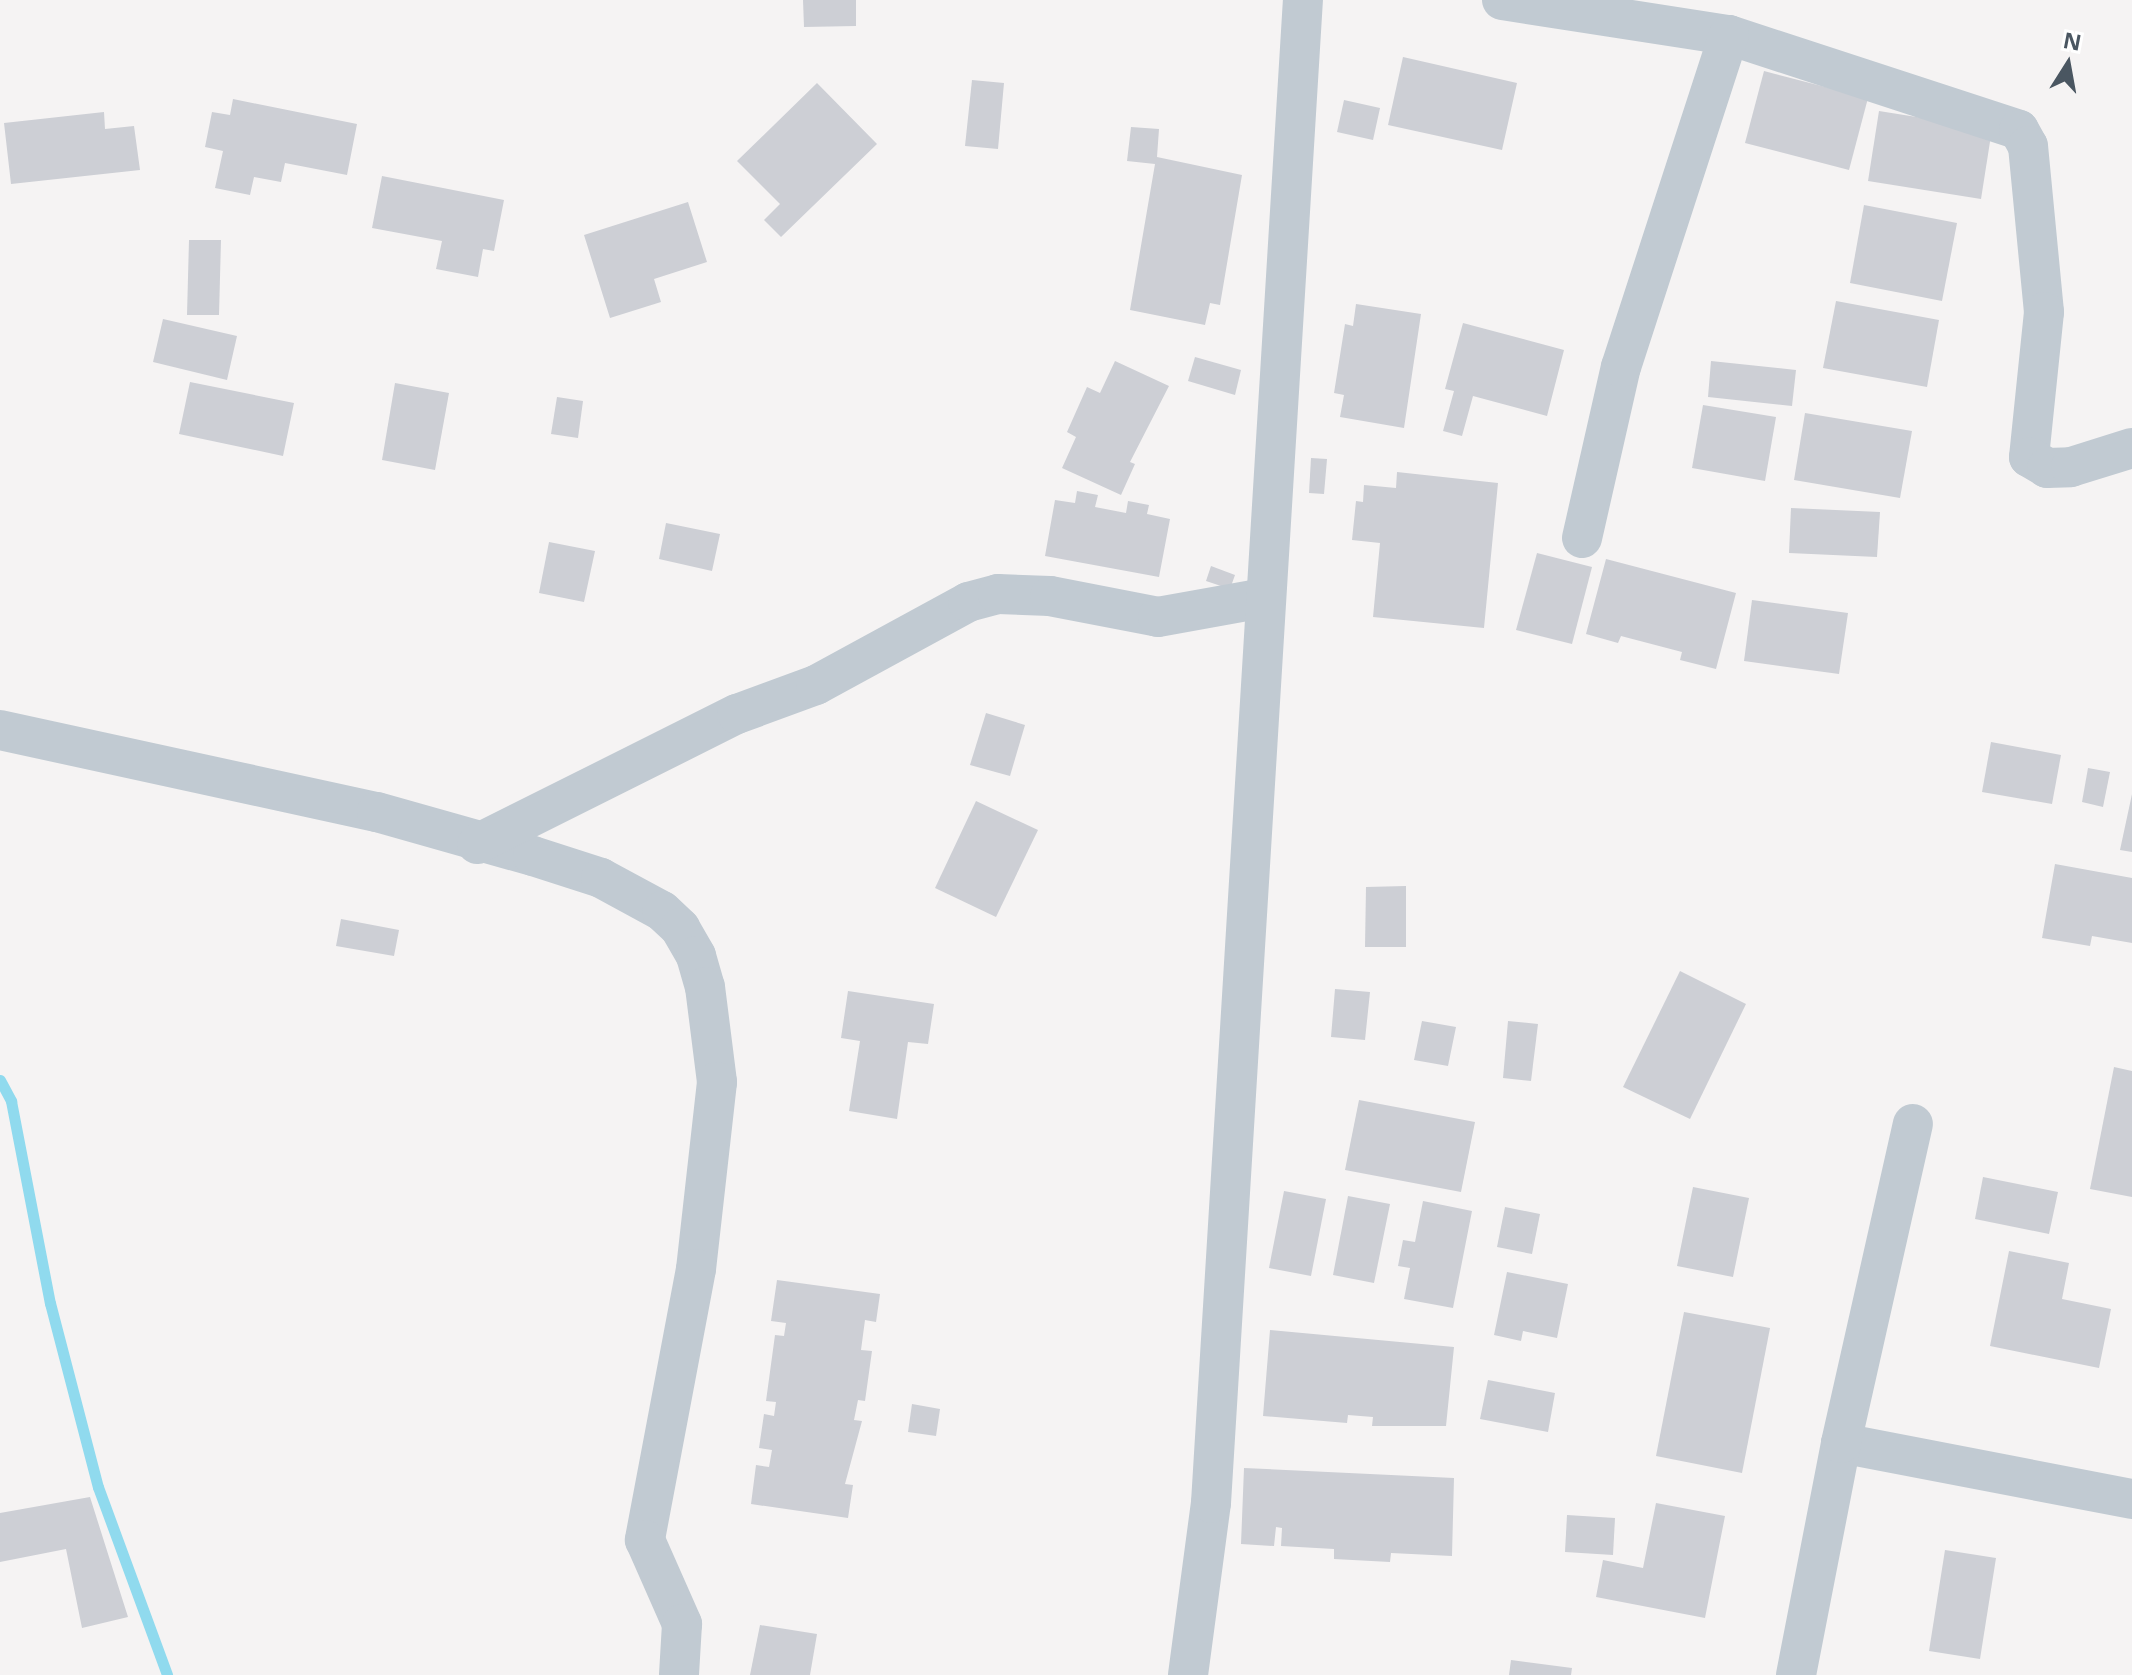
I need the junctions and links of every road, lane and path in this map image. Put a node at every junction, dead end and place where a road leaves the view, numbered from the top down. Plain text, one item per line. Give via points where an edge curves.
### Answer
1 (1303, 0) edge
2 (1502, 0) edge
3 (1729, 35) junction
4 (2132, 448) edge
5 (1582, 538) dead end
6 (1264, 598) junction
7 (0, 730) edge
8 (477, 844) junction
9 (1913, 1124) dead end
10 (1841, 1443) junction
11 (2132, 1499) edge
12 (679, 1675) edge
13 (1188, 1675) edge
14 (1796, 1675) edge

1 - 6 street
2 - 3 street
3 - 4 street via 2019,130 2028,146 2044,312 2029,457 2047,468 2071,467
3 - 5 street via 1621,367
6 - 8 street via 1158,617 1050,596 998,594 968,602 816,685 737,714
6 - 13 street via 1211,1503
7 - 8 street via 377,812
8 - 12 street via 601,878 662,911 696,956 705,987 713,1023 716,1123 696,1269 645,1540 682,1624
9 - 10 street
10 - 11 street
10 - 14 street

